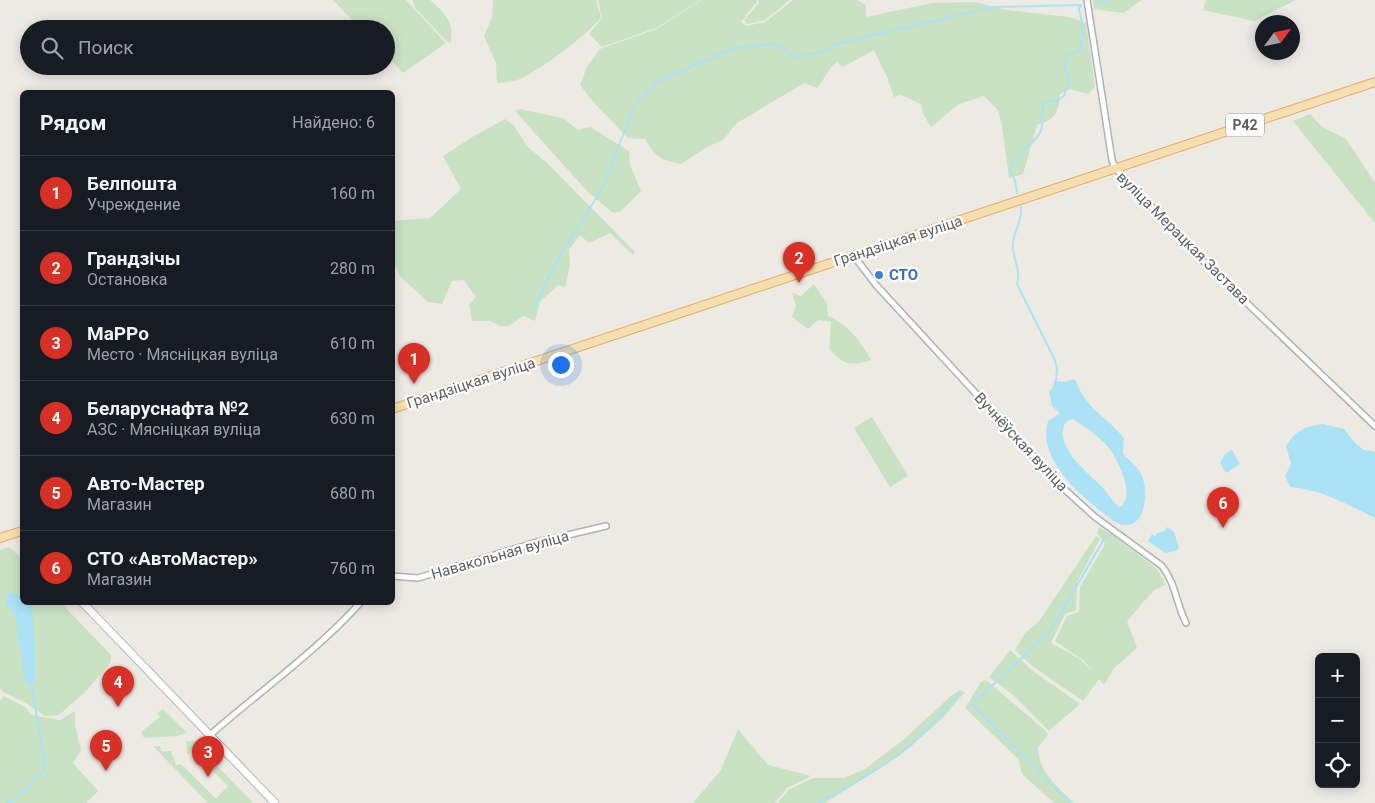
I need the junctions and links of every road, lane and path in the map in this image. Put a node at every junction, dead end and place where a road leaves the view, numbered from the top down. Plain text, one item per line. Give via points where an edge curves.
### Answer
1 (1087, 0) edge
2 (1375, 82) edge
3 (1115, 168) junction
4 (855, 254) junction
5 (395, 408) edge
6 (1375, 426) edge
7 (606, 526) dead end
8 (20, 534) edge
9 (0, 538) edge
10 (395, 576) edge
11 (85, 605) edge
12 (358, 605) edge
13 (1186, 623) dead end
14 (210, 735) junction
15 (276, 803) edge

1 - 3 street, вуліца Мерацкая Застава
2 - 3 main road, Грандзіцкая вуліца / Р42
3 - 4 main road, Грандзіцкая вуліца / Р42
3 - 6 street, вуліца Мерацкая Застава via 1198,256
4 - 5 main road, Грандзіцкая вуліца / Р42
4 - 13 street, Вучнёўская вуліца via 882,293 1062,487 1095,517 1162,566 1170,576
7 - 10 street, Навакольная вуліца via 534,543 418,578
8 - 9 main road
11 - 14 main road
12 - 14 street via 315,647
14 - 15 main road

